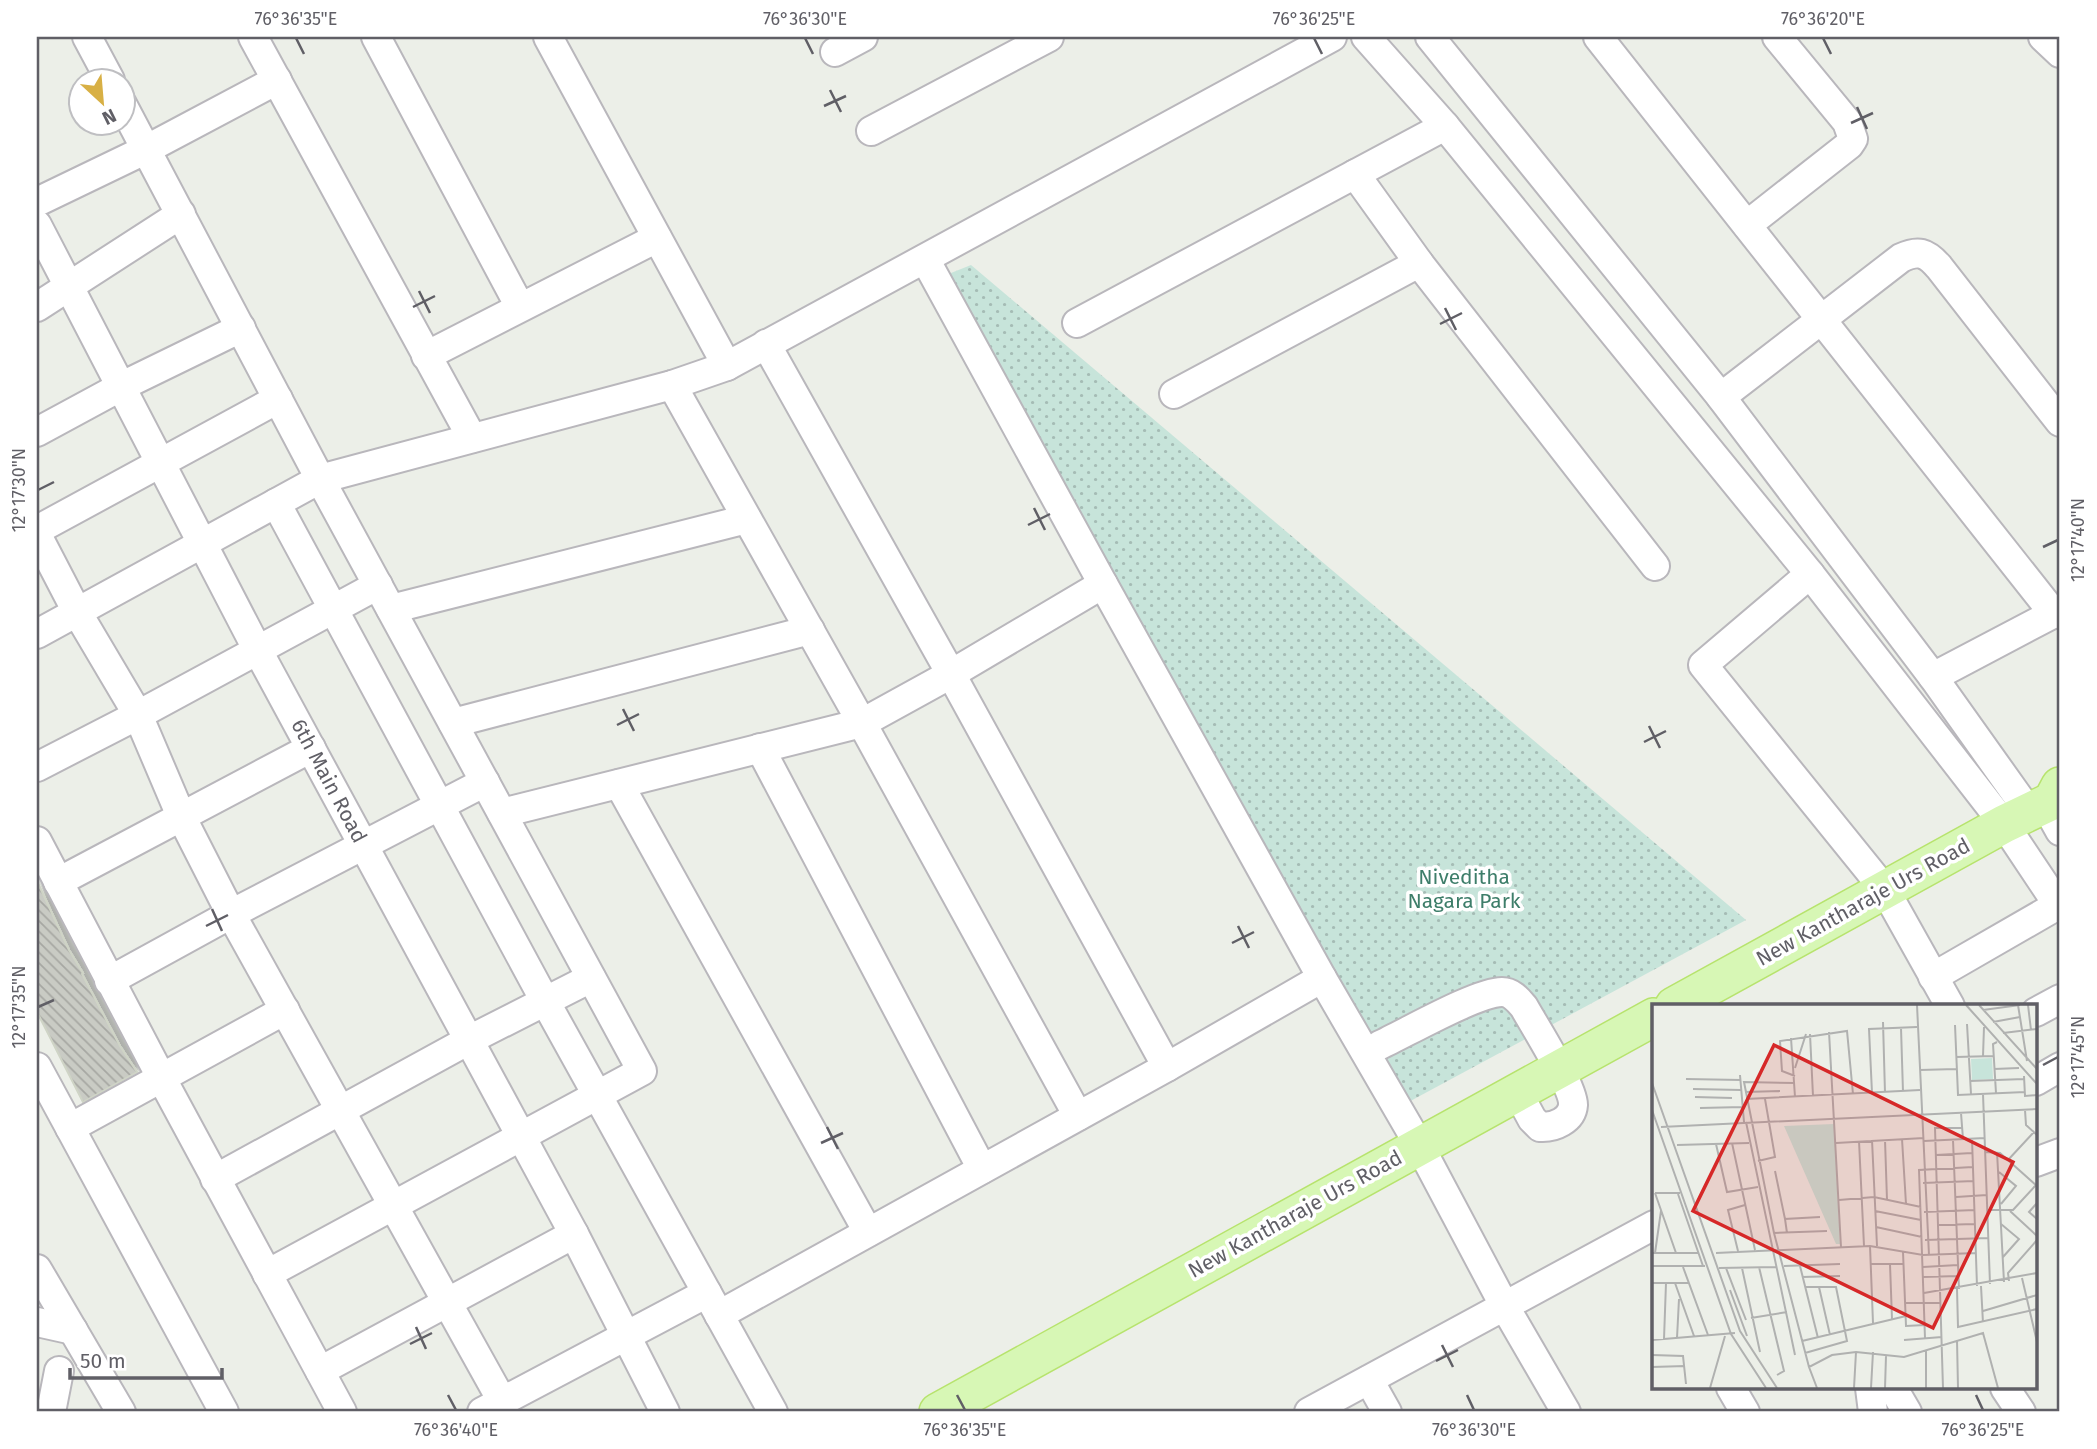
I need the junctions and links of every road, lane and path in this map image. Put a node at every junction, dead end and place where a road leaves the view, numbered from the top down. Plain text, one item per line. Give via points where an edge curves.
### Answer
1 (87, 37) edge
2 (253, 37) edge
3 (376, 37) edge
4 (548, 37) edge
5 (863, 37) edge
6 (1049, 37) edge
7 (1332, 37) edge
8 (1366, 37) edge
9 (1430, 37) edge
10 (1598, 37) edge
11 (1777, 37) edge
12 (2043, 37) edge
13 (835, 52) dead end
14 (2060, 53) edge
15 (103, 66) edge
16 (277, 80) junction
17 (1445, 126) junction
18 (136, 129) edge
19 (871, 131) dead end
20 (147, 149) junction
21 (1355, 174) junction
22 (37, 201) edge
23 (181, 214) junction
24 (37, 225) edge
25 (1747, 225) junction
26 (657, 238) junction
27 (925, 258) junction
28 (1419, 263) junction
29 (69, 286) junction
30 (37, 307) edge
31 (520, 307) junction
32 (1821, 320) junction
33 (1077, 323) dead end
34 (241, 328) junction
35 (766, 344) junction
36 (426, 356) junction
37 (727, 366) junction
38 (122, 386) junction
39 (672, 386) junction
40 (1174, 394) dead end
41 (1721, 397) junction
42 (278, 399) junction
43 (2060, 422) edge
44 (37, 432) edge
45 (472, 438) junction
46 (161, 463) junction
47 (320, 479) junction
48 (276, 502) junction
49 (747, 519) junction
50 (37, 532) edge
51 (202, 543) junction
52 (1655, 566) dead end
53 (1810, 574) junction
54 (1103, 584) junction
55 (384, 597) junction
56 (333, 608) junction
57 (77, 612) junction
58 (2057, 612) edge
59 (810, 630) junction
60 (37, 634) edge
61 (257, 649) junction
62 (951, 674) junction
63 (1933, 677) junction
64 (138, 715) junction
65 (453, 723) junction
66 (862, 723) junction
67 (311, 748) junction
68 (760, 748) junction
69 (37, 767) edge
70 (485, 782) junction
71 (619, 784) junction
72 (439, 805) junction
73 (2044, 809) edge
74 (502, 813) junction
75 (181, 816) junction
76 (37, 841) edge
77 (363, 845) junction
78 (58, 882) junction
79 (1885, 890) junction
80 (2059, 907) edge
81 (231, 914) junction
82 (1933, 977) junction
83 (591, 978) junction
84 (1322, 978) junction
85 (109, 981) junction
86 (2060, 999) edge
87 (545, 1001) junction
88 (1678, 1004) edge
89 (1949, 1004) edge
90 (285, 1010) junction
91 (2038, 1011) edge
92 (1652, 1018) edge
93 (469, 1040) junction
94 (1380, 1045) dead end
95 (37, 1067) edge
96 (1167, 1067) junction
97 (2060, 1067) edge
98 (1559, 1070) junction
99 (162, 1079) junction
100 (2038, 1080) edge
101 (597, 1095) junction
102 (340, 1109) junction
103 (1078, 1116) junction
104 (70, 1128) junction
105 (521, 1136) junction
106 (1419, 1145) junction
107 (2060, 1153) edge
108 (2038, 1161) edge
109 (982, 1169) junction
110 (215, 1179) junction
111 (395, 1206) junction
112 (868, 1232) junction
113 (574, 1234) junction
114 (1651, 1234) edge
115 (37, 1269) edge
116 (267, 1274) junction
117 (447, 1302) junction
118 (713, 1304) junction
119 (1505, 1307) junction
120 (37, 1322) edge
121 (73, 1330) junction
122 (625, 1334) junction
123 (59, 1371) dead end
124 (320, 1371) junction
125 (1369, 1380) junction
126 (1732, 1390) edge
127 (1870, 1390) edge
128 (1894, 1390) edge
129 (2007, 1390) edge
130 (492, 1407) edge
131 (51, 1412) edge
132 (121, 1412) edge
133 (224, 1412) edge
134 (342, 1412) edge
135 (665, 1412) edge
136 (774, 1412) edge
137 (938, 1412) edge
138 (1309, 1412) edge
139 (1387, 1412) edge
140 (1566, 1412) edge
141 (1745, 1412) edge
142 (1874, 1412) edge
143 (1907, 1412) edge
144 (2021, 1412) edge

1 - 15 street
2 - 16 street
3 - 31 street
4 - 26 street
5 - 13 street
6 - 19 street
7 - 27 street
8 - 17 street
9 - 41 street
10 - 25 street
11 - 25 street via 1847,122 1853,139
12 - 14 street
16 - 20 street
16 - 36 street
17 - 21 street
17 - 53 street
18 - 20 street
20 - 22 street
20 - 23 street
21 - 28 street
21 - 33 street
23 - 29 street
23 - 34 street
24 - 29 street, 6th Main Road
25 - 32 street
26 - 31 street
26 - 37 street
27 - 35 street
27 - 54 street
28 - 40 street
28 - 52 street
29 - 30 street
29 - 38 street, 6th Main Road
31 - 36 street
32 - 41 street
32 - 43 street via 1900,258 1920,252 1929,256
32 - 58 street
34 - 38 street
34 - 42 street
35 - 37 street
35 - 62 street
36 - 45 street
37 - 39 street
38 - 44 street
38 - 46 street, 6th Main Road
39 - 45 street
39 - 49 street
41 - 63 street
42 - 46 street
42 - 47 street
45 - 47 street
46 - 50 street
46 - 51 street, 6th Main Road
47 - 48 street
47 - 55 street
48 - 51 street
48 - 56 street
49 - 55 street
49 - 59 street
50 - 57 street
51 - 57 street
51 - 61 street, 6th Main Road
53 - 73 street
53 - 79 street via 1703,665
54 - 62 street
54 - 84 street
55 - 56 street
55 - 65 street
56 - 61 street
56 - 72 street
57 - 60 street
57 - 64 street
58 - 63 street
59 - 65 street
59 - 66 street
61 - 64 street
61 - 67 street, 6th Main Road
62 - 66 street
62 - 96 street
63 - 73 street
64 - 69 street
64 - 75 street
65 - 70 street
66 - 68 street
66 - 103 street
67 - 75 street
67 - 77 street, 6th Main Road
68 - 71 street
68 - 109 street
70 - 72 street
70 - 74 street
71 - 74 street
71 - 112 street
72 - 77 street
72 - 87 street
73 - 79 main road, New Kantharaje Urs Road
73 - 80 street
74 - 83 street
75 - 78 street
75 - 81 street
76 - 78 street
77 - 81 street
77 - 93 street, 6th Main Road
78 - 85 street
79 - 82 street
79 - 88 main road, New Kantharaje Urs Road
80 - 82 street
81 - 85 street
81 - 90 street
82 - 89 street
83 - 87 street
83 - 101 street via 642,1071
84 - 96 street
84 - 106 street
85 - 99 street
86 - 91 street
87 - 93 street
87 - 101 street
90 - 99 street
90 - 102 street
92 - 98 main road, New Kantharaje Urs Road
93 - 102 street
93 - 105 street, 6th Main Road
94 - 98 street via 1476,999 1503,992 1515,996 1524,1007
95 - 104 street
96 - 103 street
97 - 100 street
98 - 106 main road, New Kantharaje Urs Road
99 - 104 street
99 - 110 street
101 - 105 street
101 - 118 street
102 - 110 street
102 - 111 street
103 - 109 street
104 - 133 street
105 - 111 street
105 - 113 street, 6th Main Road
106 - 119 street
106 - 137 main road, New Kantharaje Urs Road
107 - 108 street
109 - 112 street
110 - 116 street
111 - 116 street
111 - 117 street
112 - 118 street
113 - 117 street
113 - 122 street, 6th Main Road
114 - 119 street
115 - 121 street
116 - 124 street
117 - 124 street
117 - 130 street
118 - 122 street
118 - 136 street
119 - 125 street
119 - 140 street
120 - 121 street
121 - 132 street
122 - 130 street
122 - 135 street, 6th Main Road
123 - 131 street
124 - 134 street
125 - 138 street
125 - 139 street
126 - 141 street
127 - 142 street
128 - 143 street
129 - 144 street

